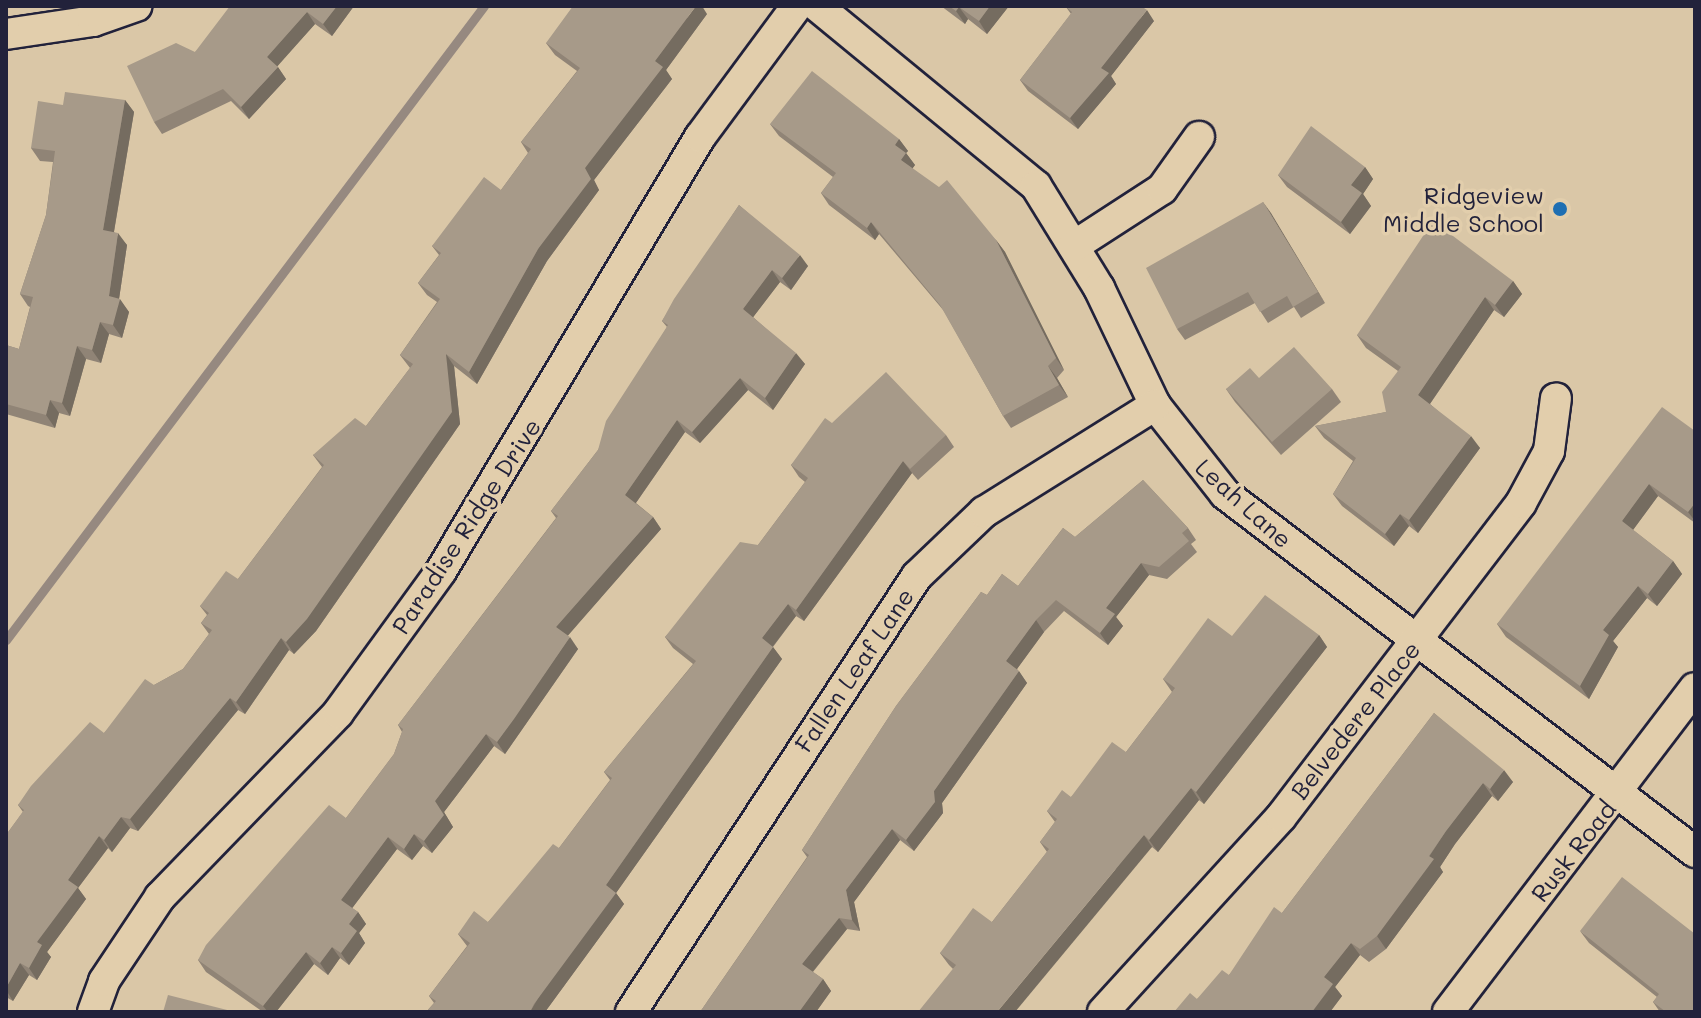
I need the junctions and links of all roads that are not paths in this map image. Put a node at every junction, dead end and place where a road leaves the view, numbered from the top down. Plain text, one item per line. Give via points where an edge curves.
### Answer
1 (136, 6) edge
2 (797, 6) edge
3 (817, 6) edge
4 (6, 34) edge
5 (1199, 137) dead end
6 (1074, 246) junction
7 (1556, 398) dead end
8 (1155, 405) junction
9 (1416, 642) junction
10 (1695, 688) edge
11 (1617, 795) junction
12 (1695, 852) edge
13 (93, 1012) edge
14 (631, 1012) edge
15 (1103, 1012) edge
16 (1448, 1012) edge

1 - 4 street via 93,21
2 - 13 street, Paradise Ridge Drive via 700,137 441,571 338,713 160,897 104,981
3 - 6 street, Leah Lane via 1036,186
5 - 6 street via 1162,189
6 - 8 street, Leah Lane
7 - 9 street, Belvedere Place via 1539,474
8 - 9 street, Leah Lane via 1225,494
8 - 14 street, Fallen Leaf Lane via 984,512 917,576
9 - 11 street, Leah Lane
9 - 15 street, Belvedere Place via 1281,817
10 - 11 street, Rusk Road
11 - 12 street, Leah Lane
11 - 16 street, Rusk Road

